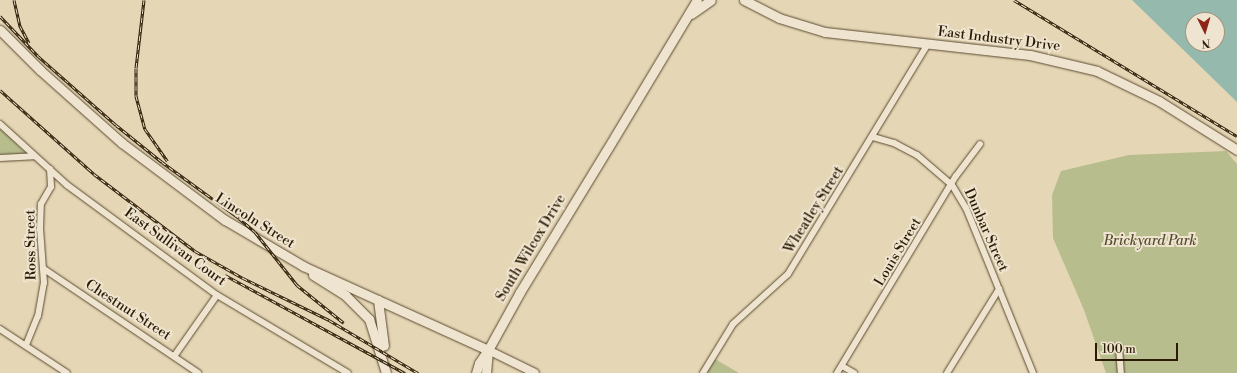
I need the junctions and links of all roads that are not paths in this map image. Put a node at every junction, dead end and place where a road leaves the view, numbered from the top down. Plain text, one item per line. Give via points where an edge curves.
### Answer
1 (697, 0) edge
2 (711, 0) edge
3 (744, 0) edge
4 (687, 17) junction
5 (0, 30) edge
6 (928, 44) junction
7 (0, 124) edge
8 (873, 137) junction
9 (980, 144) dead end
10 (1237, 150) edge
11 (34, 156) junction
12 (0, 158) edge
13 (50, 169) junction
14 (952, 185) junction
15 (303, 266) junction
16 (44, 269) junction
17 (999, 289) junction
18 (217, 295) junction
19 (378, 300) junction
20 (0, 329) edge
21 (26, 345) junction
22 (1119, 347) dead end
23 (488, 350) junction
24 (175, 355) junction
25 (842, 366) junction
26 (67, 373) edge
27 (198, 373) edge
28 (348, 373) edge
29 (387, 373) edge
30 (476, 373) edge
31 (486, 373) edge
32 (536, 373) edge
33 (703, 373) edge
34 (838, 373) edge
35 (854, 373) edge
36 (947, 373) edge
37 (1033, 373) edge
38 (1121, 373) edge

1 - 4 main road, South Wilcox Drive
2 - 4 main road
3 - 6 main road, East Industry Drive via 801,26 846,36
4 - 23 main road, South Wilcox Drive via 520,292
5 - 15 main road, Lincoln Street via 62,91 145,161 226,220
6 - 8 street, Wheatley Street
6 - 10 main road, East Industry Drive via 1037,57 1097,71 1159,101
7 - 11 street, East Sullivan Court
8 - 14 street, Dunbar Street via 894,143 918,155
8 - 33 street, Wheatley Street via 788,274 737,319
9 - 14 street, Louis Street
11 - 12 street
11 - 13 street, East Sullivan Court
13 - 16 street, Ross Street via 51,187 41,204 40,229
13 - 18 street, East Sullivan Court via 67,185
14 - 17 street, Dunbar Street via 966,208
14 - 25 street, Louis Street
15 - 19 main road, Lincoln Street
15 - 29 main road via 346,296 369,319
16 - 21 street, Ross Street via 38,316
16 - 24 street, Chestnut Street
17 - 36 street
17 - 37 street, Dunbar Street
18 - 24 street
18 - 28 street, East Sullivan Court
19 - 23 main road, Lincoln Street
19 - 29 main road
20 - 21 street
21 - 26 street
22 - 38 street
23 - 30 main road
23 - 31 main road, South Wilcox Drive
23 - 32 street, Lincoln Street
24 - 27 street, Chestnut Street
25 - 34 street, Louis Street
25 - 35 street

